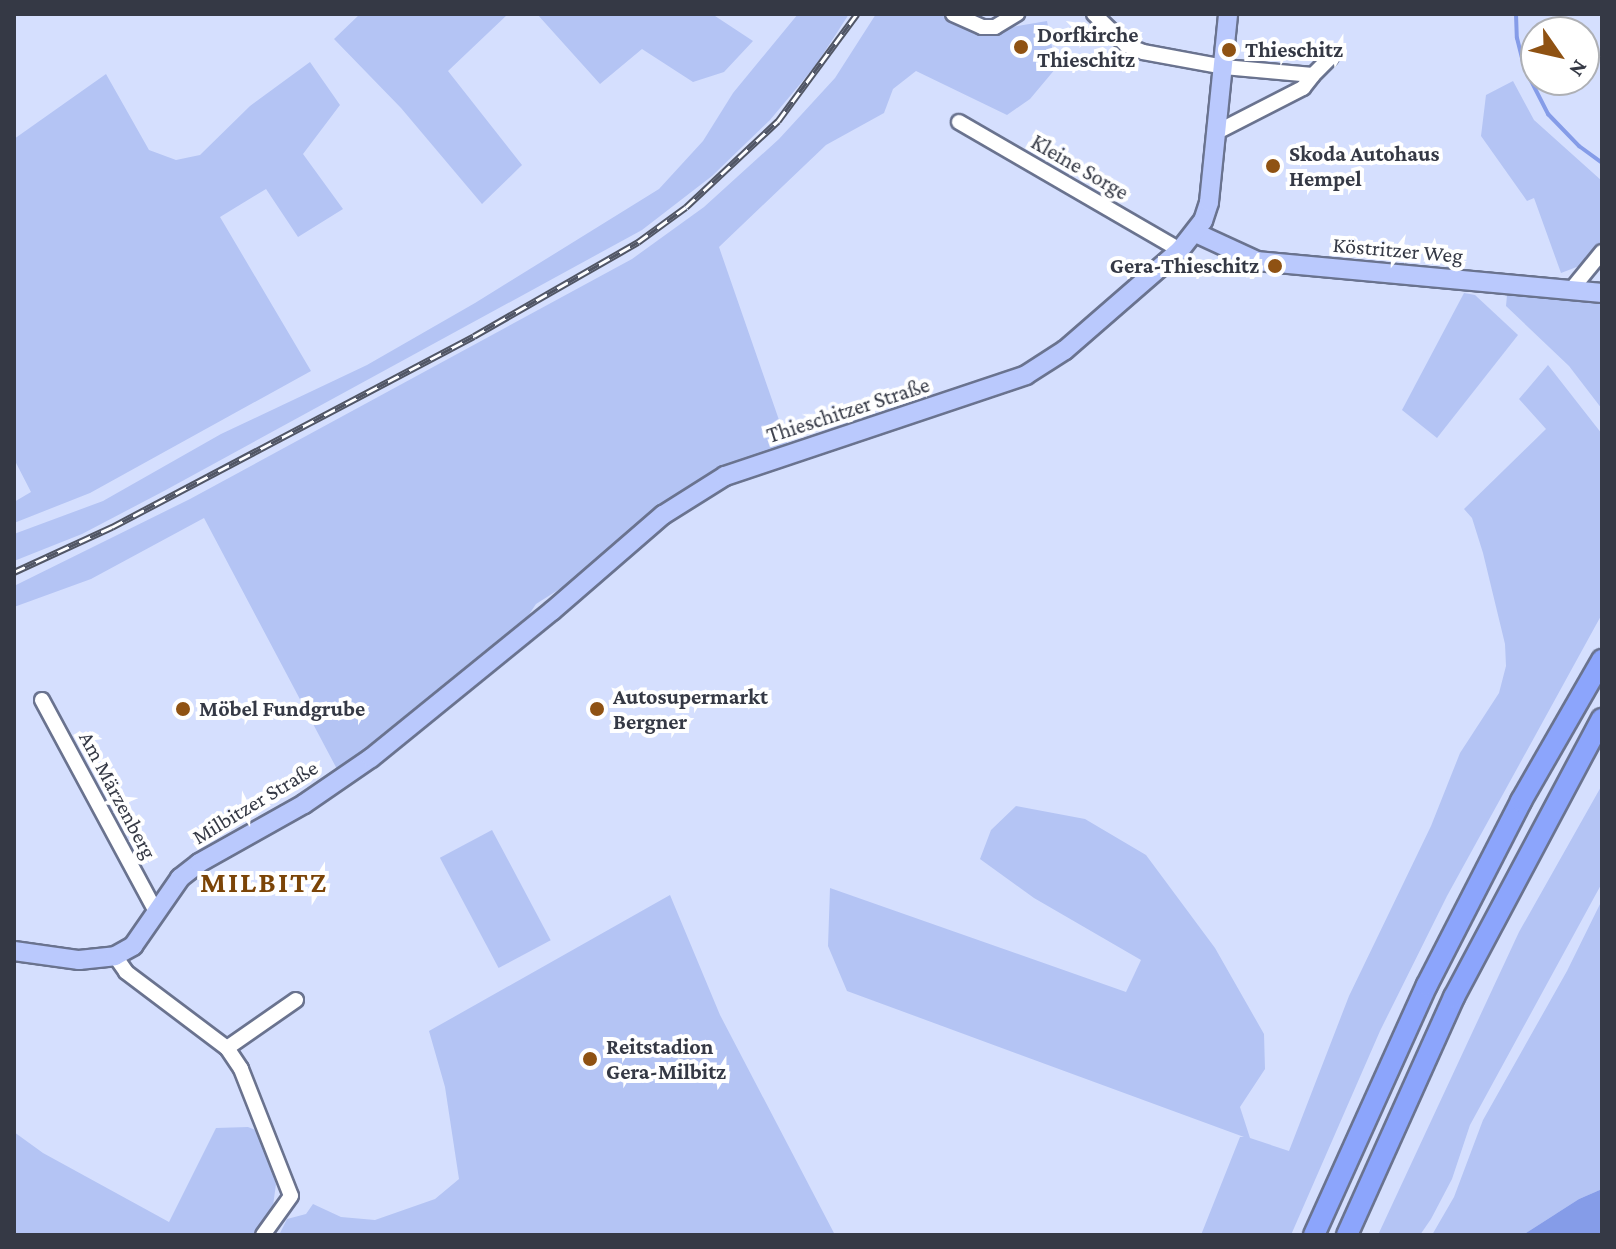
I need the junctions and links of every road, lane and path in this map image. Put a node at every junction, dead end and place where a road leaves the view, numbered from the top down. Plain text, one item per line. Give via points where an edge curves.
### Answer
1 (953, 14) edge
2 (1017, 14) edge
3 (1094, 14) edge
4 (1228, 14) edge
5 (1331, 57) dead end
6 (1224, 67) junction
7 (1313, 75) junction
8 (959, 122) dead end
9 (1217, 132) junction
10 (1196, 233) junction
11 (1180, 250) junction
12 (1602, 252) edge
13 (1571, 290) junction
14 (1602, 293) edge
15 (1602, 660) edge
16 (42, 700) dead end
17 (437, 707) joint
18 (1602, 719) edge
19 (155, 910) junction
20 (14, 951) edge
21 (115, 956) junction
22 (296, 1000) dead end
23 (227, 1048) junction
24 (263, 1235) edge
25 (1314, 1235) edge
26 (1347, 1235) edge

1 - 2 street via 995,27
3 - 6 street via 1126,45 1143,52
4 - 6 main road, Thieschitzer Straße
5 - 7 street
6 - 7 street
6 - 9 main road, Thieschitzer Straße
7 - 9 street via 1303,88
8 - 11 street, Kleine Sorge
9 - 10 main road, Thieschitzer Straße via 1209,202
10 - 11 main road, Thieschitzer Straße
10 - 13 main road, Köstritzer Weg via 1257,261
11 - 17 main road, Thieschitzer Straße via 1065,350 1026,375 725,476 660,517
12 - 13 street
13 - 14 main road, Köstritzer Weg
15 - 25 highway via 1521,801 1427,985
16 - 19 street, Am Märzenberg
17 - 19 main road, Milbitzer Straße via 304,804 199,863
18 - 26 highway via 1460,984
19 - 21 main road, Milbitzer Straße via 133,946
20 - 21 main road via 79,960
21 - 23 street via 126,972
22 - 23 street
23 - 24 street via 241,1069 291,1196

